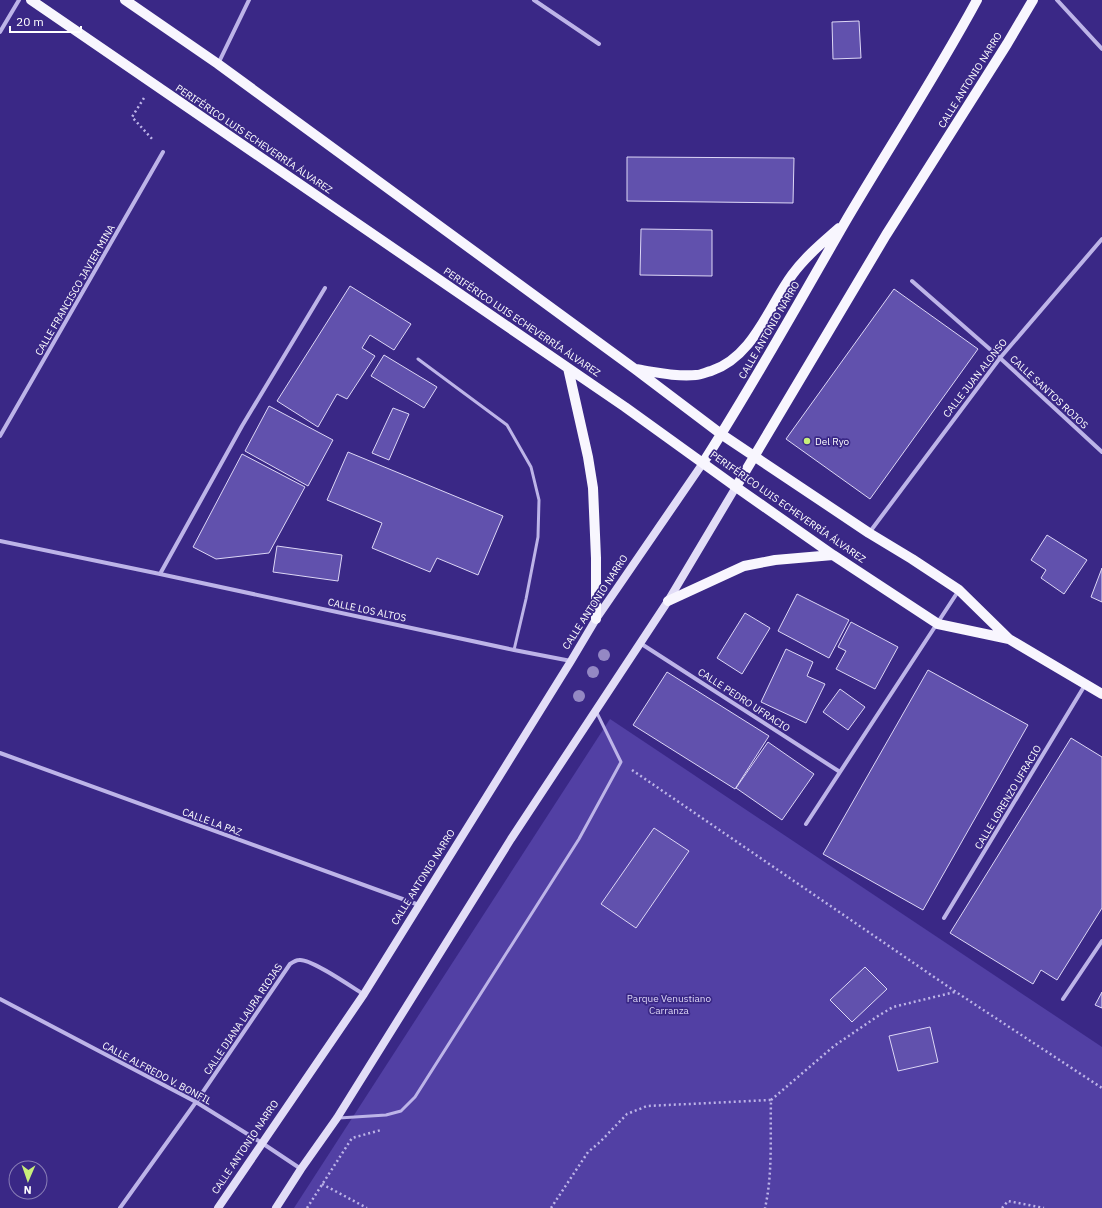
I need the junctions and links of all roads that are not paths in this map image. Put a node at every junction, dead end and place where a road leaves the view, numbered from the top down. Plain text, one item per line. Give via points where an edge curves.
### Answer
1 (19, 0) edge
2 (31, 0) edge
3 (125, 0) edge
4 (250, 0) edge
5 (534, 0) edge
6 (977, 0) edge
7 (1033, 0) edge
8 (1057, 0) edge
9 (0, 32) edge
10 (599, 44) dead end
11 (1102, 49) edge
12 (218, 64) junction
13 (163, 152) road end
14 (845, 222) junction
15 (1102, 239) edge
16 (912, 281) dead end
17 (325, 288) dead end
18 (1000, 358) junction
19 (418, 359) dead end
20 (568, 368) junction
21 (635, 369) junction
22 (721, 434) junction
23 (0, 436) edge
24 (1102, 452) edge
25 (754, 455) junction
26 (703, 463) junction
27 (736, 487) junction
28 (869, 534) junction
29 (0, 541) edge
30 (833, 555) junction
31 (160, 574) junction
32 (959, 590) junction
33 (668, 601) junction
34 (596, 619) junction
35 (938, 624) junction
36 (1009, 639) junction
37 (640, 643) junction
38 (514, 650) junction
39 (571, 662) junction
40 (1085, 684) junction
41 (1102, 694) edge
42 (596, 710) junction
43 (0, 753) edge
44 (840, 772) junction
45 (806, 824) dead end
46 (419, 906) junction
47 (944, 918) dead end
48 (1102, 941) edge
49 (364, 994) junction
50 (0, 999) edge
51 (1063, 999) dead end
52 (196, 1102) junction
53 (338, 1118) junction
54 (262, 1143) junction
55 (301, 1169) junction
56 (120, 1208) edge
57 (218, 1208) edge
58 (276, 1208) edge

1 - 9 street
2 - 20 main road, PERIFÉRICO LUIS ECHEVERRÍA ÁLVAREZ
3 - 12 main road, PERIFÉRICO LUIS ECHEVERRÍA ÁLVAREZ
4 - 12 street
5 - 10 street
6 - 14 main road, CALLE ANTONIO NARRO via 917,105
7 - 25 main road, CALLE ANTONIO NARRO via 1008,44 886,235
8 - 11 street
12 - 21 main road, PERIFÉRICO LUIS ECHEVERRÍA ÁLVAREZ
13 - 23 street, CALLE FRANCISCO JAVIER MINA
14 - 21 main road via 814,250 792,275 751,341 734,359 718,369 697,375 675,375
14 - 22 main road, CALLE ANTONIO NARRO
15 - 18 street, CALLE JUAN ALONSO
16 - 18 street, CALLE SANTOS ROJOS
17 - 31 street via 242,426
18 - 24 street, CALLE SANTOS ROJOS
18 - 28 street, CALLE JUAN ALONSO
19 - 38 lane via 507,425 531,467 539,500 538,537
20 - 26 main road, PERIFÉRICO LUIS ECHEVERRÍA ÁLVAREZ
20 - 34 main road via 593,488
21 - 22 main road, PERIFÉRICO LUIS ECHEVERRÍA ÁLVAREZ
22 - 25 main road, PERIFÉRICO LUIS ECHEVERRÍA ÁLVAREZ
22 - 26 main road, CALLE ANTONIO NARRO
25 - 27 main road, CALLE ANTONIO NARRO
25 - 28 main road, PERIFÉRICO LUIS ECHEVERRÍA ÁLVAREZ
26 - 27 main road, PERIFÉRICO LUIS ECHEVERRÍA ÁLVAREZ
26 - 34 main road, CALLE ANTONIO NARRO
27 - 30 main road, PERIFÉRICO LUIS ECHEVERRÍA ÁLVAREZ
27 - 33 main road, CALLE ANTONIO NARRO
28 - 32 main road, PERIFÉRICO LUIS ECHEVERRÍA ÁLVAREZ
29 - 31 street, CALLE LOS ALTOS
30 - 33 main road via 775,560 744,566
30 - 35 main road, PERIFÉRICO LUIS ECHEVERRÍA ÁLVAREZ
31 - 38 street, CALLE LOS ALTOS
32 - 35 street
32 - 36 main road, PERIFÉRICO LUIS ECHEVERRÍA ÁLVAREZ
33 - 37 main road, CALLE ANTONIO NARRO
34 - 39 main road, CALLE ANTONIO NARRO
35 - 36 main road, PERIFÉRICO LUIS ECHEVERRÍA ÁLVAREZ
35 - 44 street
36 - 40 main road, PERIFÉRICO LUIS ECHEVERRÍA ÁLVAREZ
37 - 42 main road, CALLE ANTONIO NARRO
37 - 44 street, CALLE PEDRO UFRACIO
38 - 39 street, CALLE LOS ALTOS
39 - 46 main road, CALLE ANTONIO NARRO
40 - 41 main road, PERIFÉRICO LUIS ECHEVERRÍA ÁLVAREZ
40 - 47 street, CALLE LORENZO UFRACIO
42 - 53 main road, CALLE ANTONIO NARRO via 511,839
42 - 53 lane via 621,762 579,839 415,1097 401,1111 386,1115
43 - 46 street, CALLE LA PAZ
44 - 45 street
46 - 49 main road, CALLE ANTONIO NARRO
48 - 51 street
49 - 52 street, CALLE DIANA LAURA RIOJAS via 310,962 299,960 290,964
49 - 54 main road, CALLE ANTONIO NARRO
50 - 52 street, CALLE ALFREDO V. BONFIL
52 - 54 street, CALLE ALFREDO V. BONFIL
52 - 56 street, CALLE DIANA LAURA RIOJAS
53 - 55 main road, CALLE ANTONIO NARRO
54 - 55 street, CALLE ALFREDO V. BONFIL
54 - 57 main road, CALLE ANTONIO NARRO
55 - 58 main road, CALLE ANTONIO NARRO

